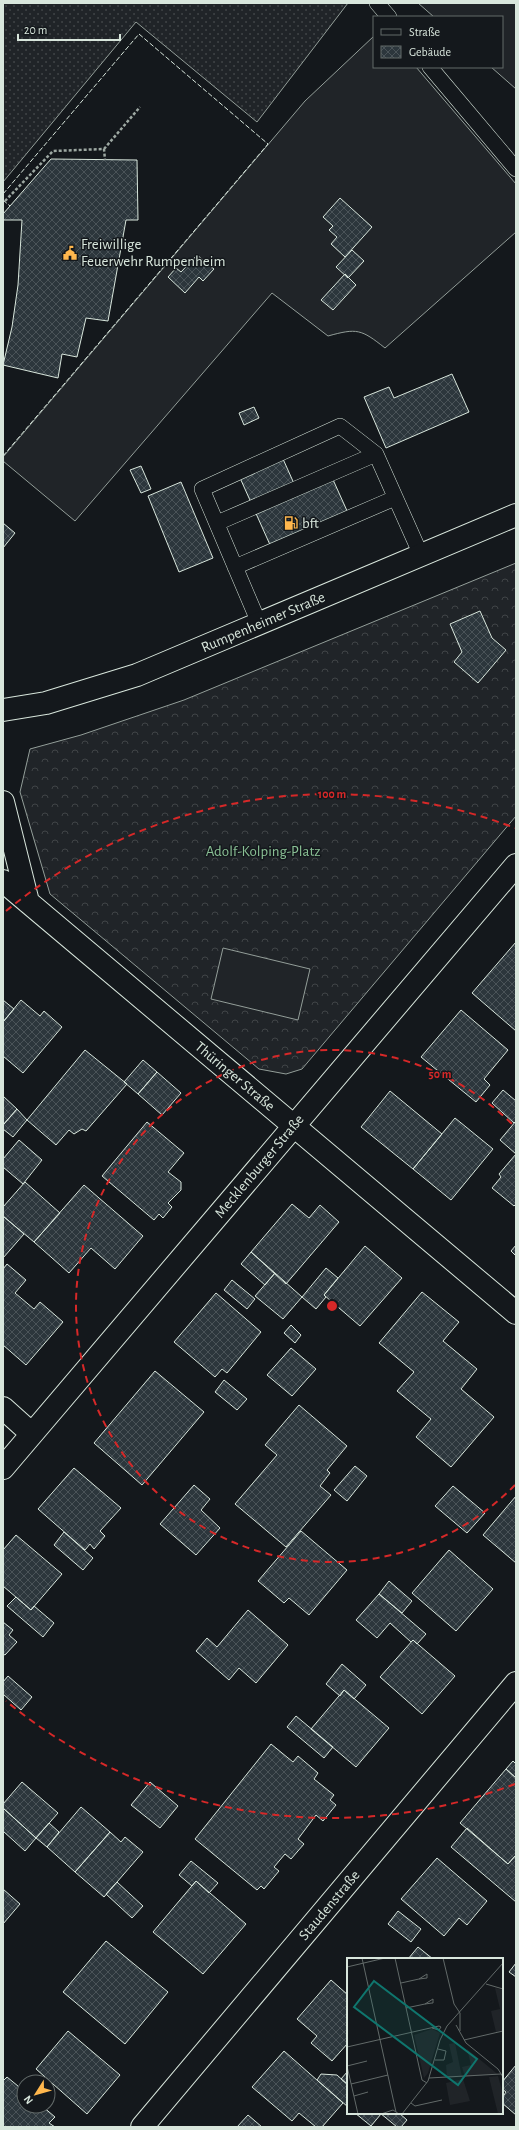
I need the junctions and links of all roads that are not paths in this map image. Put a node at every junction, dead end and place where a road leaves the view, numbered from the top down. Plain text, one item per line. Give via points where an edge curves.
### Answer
1 (377, 3) edge
2 (387, 16) edge
3 (431, 68) edge
4 (516, 169) edge
5 (376, 454) junction
6 (395, 498) junction
7 (516, 515) edge
8 (217, 523) junction
9 (421, 555) junction
10 (235, 567) junction
11 (259, 623) junction
12 (3, 710) edge
13 (3, 802) edge
14 (516, 865) edge
15 (3, 881) edge
16 (28, 902) junction
17 (294, 1126) junction
18 (516, 1313) edge
19 (3, 1408) edge
20 (32, 1434) junction
21 (3, 1468) edge
22 (516, 1683) edge
23 (142, 2127) edge

1 - 2 lane
3 - 4 lane
5 - 6 lane
5 - 8 lane
5 - 8 lane via 340,426 202,490
6 - 9 lane
6 - 10 lane
7 - 9 street, Rumpenheimer Straße
8 - 10 lane
9 - 11 street, Rumpenheimer Straße
10 - 11 lane
11 - 12 street, Rumpenheimer Straße via 116,683 46,703
13 - 16 street
14 - 17 street, Mecklenburger Straße
15 - 16 street
16 - 17 street, Thüringer Straße
17 - 18 street, Thüringer Straße
17 - 20 street, Mecklenburger Straße
19 - 20 street
20 - 21 street, Mecklenburger Straße
22 - 23 street, Staudenstraße

